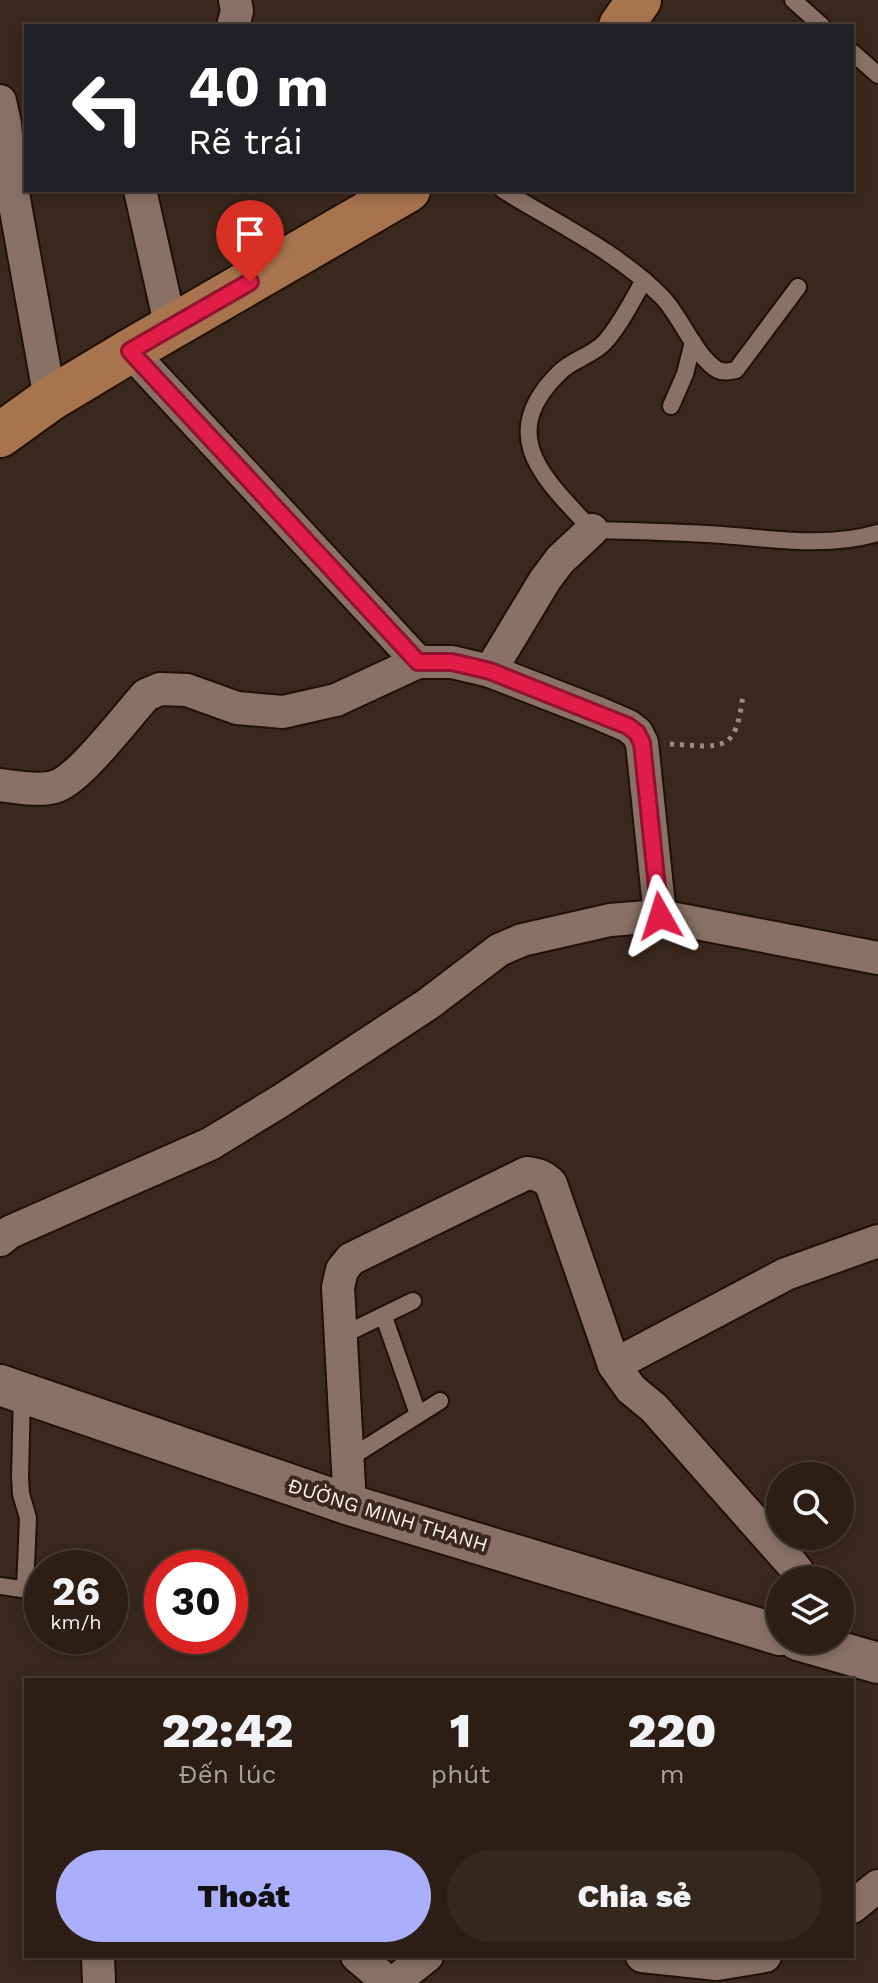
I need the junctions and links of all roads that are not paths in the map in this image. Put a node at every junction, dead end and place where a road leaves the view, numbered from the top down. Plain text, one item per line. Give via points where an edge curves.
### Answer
1 (235, 0) edge
2 (639, 0) edge
3 (793, 0) edge
4 (234, 24) edge
5 (622, 24) edge
6 (820, 24) edge
7 (854, 54) edge
8 (878, 75) edge
9 (0, 101) edge
10 (140, 192) edge
11 (405, 192) edge
12 (506, 192) edge
13 (644, 280) junction
14 (798, 287) dead end
15 (171, 328) junction
16 (693, 342) junction
17 (130, 351) junction
18 (50, 399) junction
19 (671, 406) dead end
20 (0, 435) edge
21 (592, 530) junction
22 (878, 533) edge
23 (418, 662) junction
24 (490, 671) junction
25 (0, 785) edge
26 (660, 916) junction
27 (878, 958) edge
28 (0, 1240) edge
29 (878, 1241) edge
30 (413, 1301) dead end
31 (384, 1317) junction
32 (341, 1336) junction
33 (614, 1365) junction
34 (11, 1389) edge
35 (440, 1401) dead end
36 (418, 1414) junction
37 (348, 1459) junction
38 (350, 1505) junction
39 (27, 1550) edge
40 (794, 1566) edge
41 (0, 1586) edge
42 (24, 1589) edge
43 (766, 1631) edge
44 (847, 1654) edge
45 (878, 1663) edge
46 (878, 1886) edge
47 (854, 1905) edge
48 (98, 1958) edge
49 (360, 1958) edge
50 (424, 1958) edge
51 (661, 1958) edge
52 (753, 1958) edge
53 (99, 1983) edge
54 (391, 1983) edge

1 - 4 street
2 - 5 main road
3 - 6 lane
7 - 8 lane
9 - 18 street
10 - 15 street
11 - 15 main road
12 - 13 lane
13 - 16 lane via 683,322
13 - 21 lane via 605,342 550,382 533,406 527,430 540,473
14 - 16 lane via 736,370 716,369
15 - 17 main road
16 - 19 lane
17 - 18 main road
17 - 23 street
18 - 20 main road
21 - 22 lane via 779,542
21 - 24 street via 545,580
23 - 24 street via 452,662
23 - 25 street via 336,700 283,712 237,708 187,690 160,689 146,695 76,774 56,787
24 - 26 street via 637,733
26 - 27 street
26 - 28 street via 540,934 499,950 428,1004 210,1144
29 - 33 street via 786,1274
30 - 31 lane
31 - 32 lane
31 - 36 lane
32 - 33 street via 338,1287 351,1259 527,1173 551,1184
32 - 37 street
33 - 40 street
34 - 38 street, ĐƯỜNG MINH THANH
34 - 39 lane via 28,1518
35 - 36 lane
36 - 37 lane
37 - 38 street
38 - 43 street, ĐƯỜNG MINH THANH
41 - 42 lane
44 - 45 street
46 - 47 street
48 - 53 street
49 - 54 street
50 - 54 street
51 - 52 street via 717,1964

